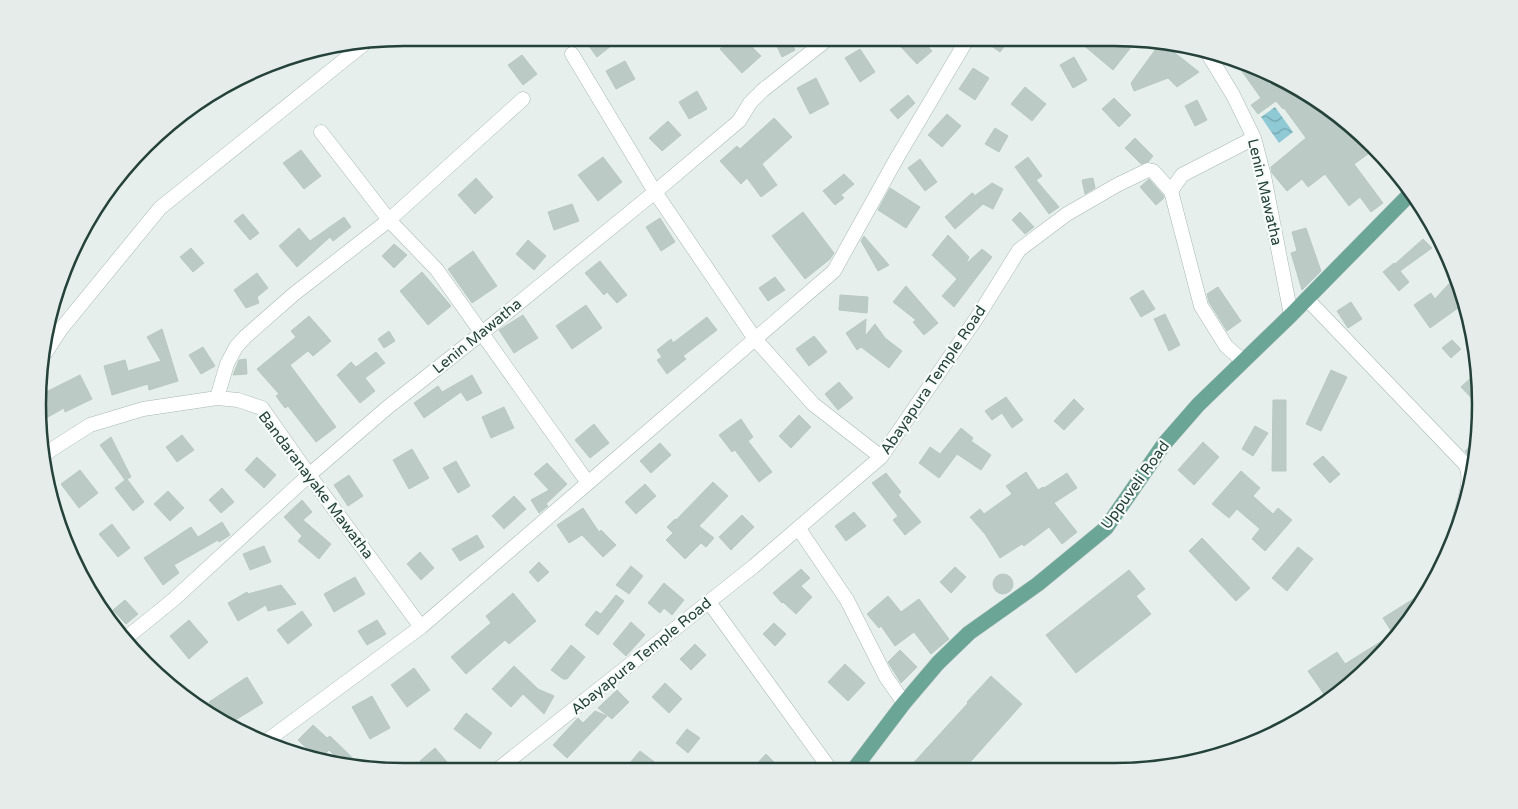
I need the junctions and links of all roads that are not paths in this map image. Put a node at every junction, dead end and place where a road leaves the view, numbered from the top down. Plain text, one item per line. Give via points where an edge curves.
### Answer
1 (819, 46) edge
2 (963, 46) edge
3 (358, 49) edge
4 (572, 54) dead end
5 (1211, 59) edge
6 (523, 99) dead end
7 (321, 132) dead end
8 (1254, 138) junction
9 (1171, 191) junction
10 (655, 192) junction
11 (1406, 198) edge
12 (389, 220) junction
13 (1307, 299) junction
14 (1291, 315) junction
15 (482, 333) junction
16 (755, 339) junction
17 (51, 344) edge
18 (1243, 361) junction
19 (216, 398) junction
20 (49, 451) edge
21 (881, 457) junction
22 (1466, 467) edge
23 (309, 475) junction
24 (588, 483) junction
25 (799, 529) junction
26 (709, 602) junction
27 (421, 627) junction
28 (130, 635) edge
29 (904, 703) junction
30 (272, 737) edge
31 (506, 763) edge
32 (826, 763) edge
33 (859, 763) edge

1 - 10 street, Lenin Mawatha via 764,90 750,103 739,121
2 - 16 street via 834,271
3 - 17 street via 160,208
4 - 10 street
5 - 8 street, Lenin Mawatha
6 - 12 street
7 - 12 street
8 - 9 street via 1182,175
8 - 14 street, Lenin Mawatha
9 - 18 street, Abayapura Temple Road via 1201,306 1226,346
9 - 21 street, Abayapura Temple Road via 1153,171 1148,170 1067,214 1019,250
10 - 15 street, Lenin Mawatha
10 - 16 street
11 - 13 main road, Uppuveli Road
12 - 15 street via 437,270
12 - 19 street via 245,337 227,364
13 - 14 main road, Uppuveli Road
13 - 22 street
14 - 18 main road, Uppuveli Road
15 - 23 street, Lenin Mawatha
15 - 24 street
16 - 21 street via 813,404
16 - 24 street
18 - 29 main road, Uppuveli Road via 1164,444 1106,528 1038,584 968,633
19 - 20 street, Bandaranayake Mawatha via 143,409 90,425
19 - 23 street, Bandaranayake Mawatha via 238,400 262,408
21 - 25 street, Abayapura Temple Road
23 - 27 street, Bandaranayake Mawatha
23 - 28 street, Lenin Mawatha via 174,600
24 - 27 street
25 - 26 street, Abayapura Temple Road
25 - 29 street via 847,600 886,677
26 - 31 street, Abayapura Temple Road
26 - 32 street
27 - 30 street
29 - 33 main road, Uppuveli Road

